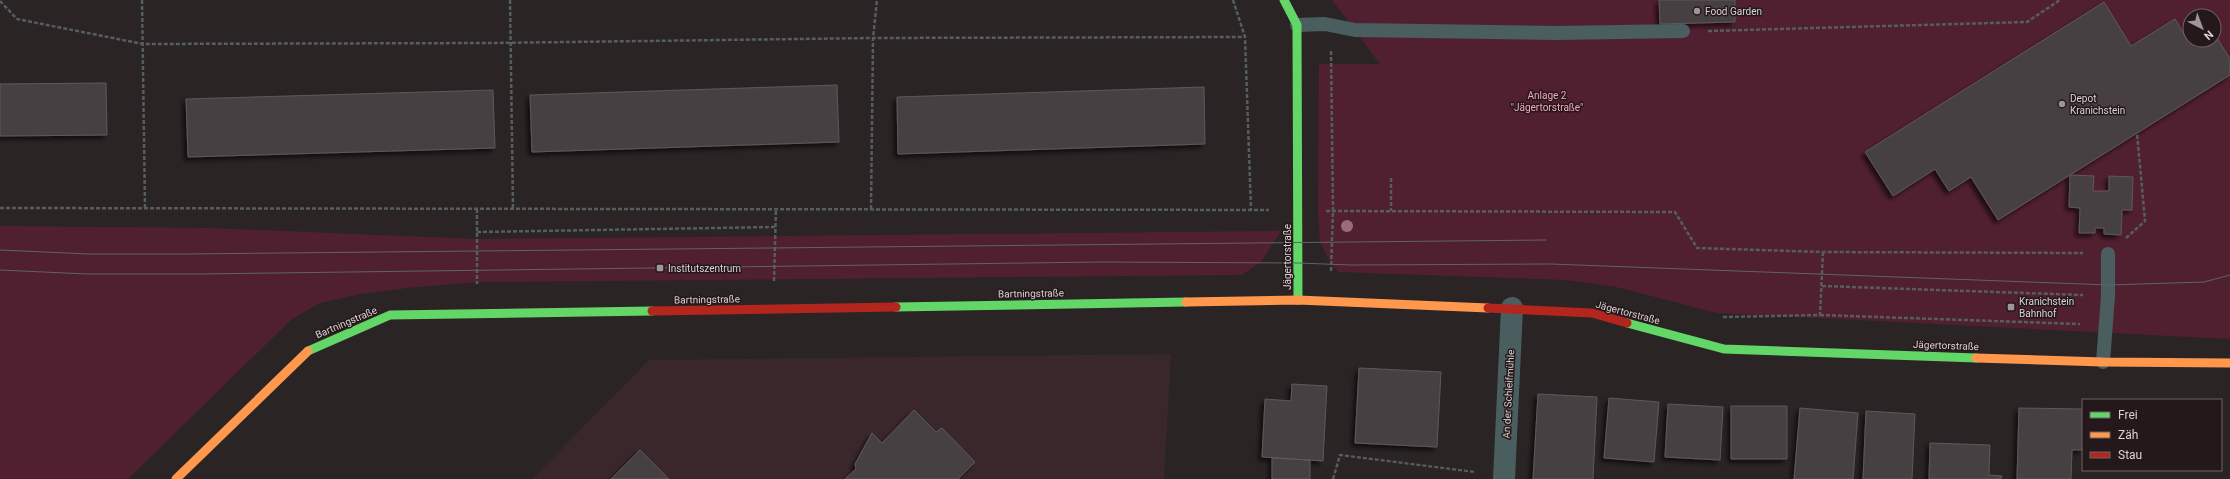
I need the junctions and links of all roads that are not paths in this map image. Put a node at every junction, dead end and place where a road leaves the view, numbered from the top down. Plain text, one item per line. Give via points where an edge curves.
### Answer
1 (1284, 0) edge
2 (1297, 25) junction
3 (1684, 32) road end
4 (2108, 254) road end
5 (1298, 300) junction
6 (1512, 308) junction
7 (2103, 362) junction
8 (2230, 363) edge
9 (1504, 477) edge
10 (176, 479) edge

1 - 2 street, Jägertorstraße
2 - 3 lane via 1325,24 1356,30
2 - 5 street, Jägertorstraße
4 - 7 lane
5 - 6 street, Jägertorstraße
5 - 10 street, Bartningstraße via 390,315 305,352
6 - 7 street, Jägertorstraße via 1592,313 1724,349
6 - 9 street, An der Schleifmühle
7 - 8 street, Jägertorstraße

